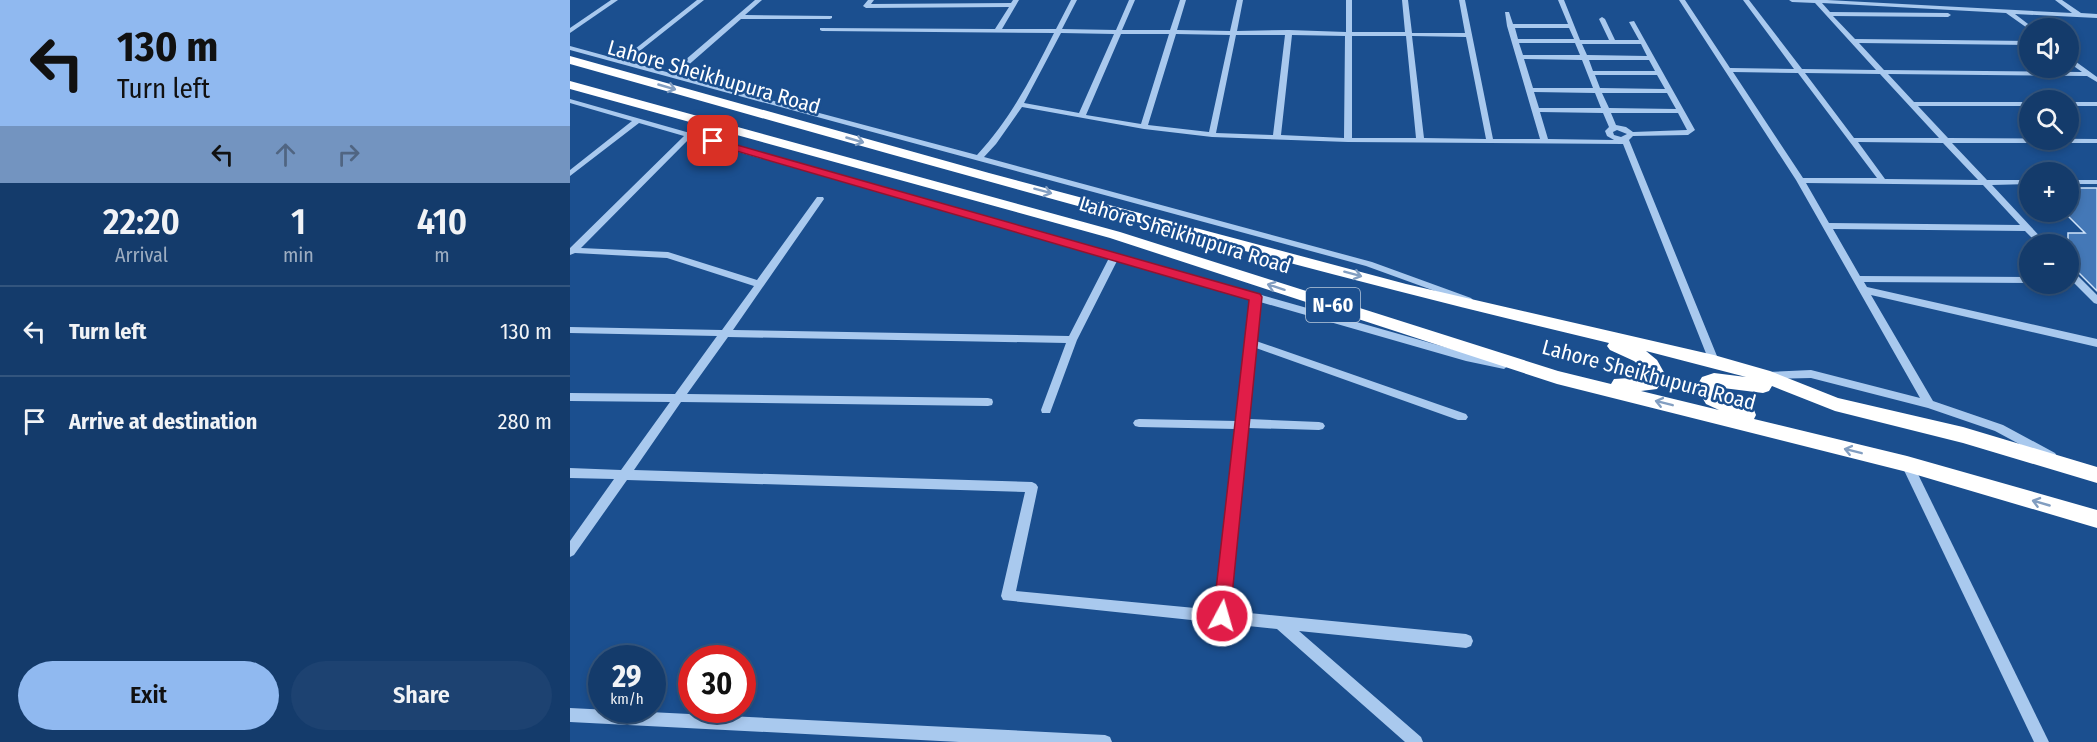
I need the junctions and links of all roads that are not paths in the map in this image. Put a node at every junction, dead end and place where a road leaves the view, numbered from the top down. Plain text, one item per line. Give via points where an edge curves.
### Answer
1 (615, 0) edge
2 (701, 0) edge
3 (759, 0) edge
4 (871, 0) edge
5 (1074, 0) edge
6 (1132, 0) edge
7 (1183, 0) edge
8 (1240, 0) edge
9 (1349, 0) edge
10 (1405, 0) edge
11 (1462, 0) edge
12 (1561, 0) edge
13 (1682, 0) edge
14 (1746, 0) edge
15 (1792, 0) edge
16 (1940, 0) edge
17 (2002, 0) edge
18 (2058, 0) edge
19 (1014, 2) edge
20 (1817, 2) junction
21 (1892, 3) edge
22 (1949, 8) junction
23 (1507, 13) dead end
24 (2014, 13) junction
25 (1829, 14) junction
26 (2078, 14) junction
27 (2097, 16) edge
28 (740, 17) junction
29 (830, 17) dead end
30 (2019, 18) edge
31 (1602, 19) dead end
32 (1632, 22) dead end
33 (1510, 26) junction
34 (1571, 26) junction
35 (822, 29) dead end
36 (570, 31) edge
37 (997, 31) junction
38 (1057, 32) junction
39 (1119, 32) junction
40 (1173, 32) junction
41 (1234, 32) junction
42 (1289, 32) junction
43 (1349, 33) junction
44 (1409, 34) junction
45 (1469, 35) junction
46 (1515, 41) junction
47 (1853, 41) junction
48 (1578, 42) junction
49 (1613, 42) junction
50 (1642, 42) junction
51 (2019, 43) edge
52 (570, 48) edge
53 (1519, 57) junction
54 (1584, 57) junction
55 (1650, 58) junction
56 (570, 60) edge
57 (622, 62) junction
58 (2079, 67) edge
59 (1728, 70) junction
60 (1800, 71) junction
61 (1590, 72) junction
62 (1882, 72) junction
63 (1659, 73) junction
64 (2088, 74) junction
65 (672, 75) junction
66 (2097, 80) edge
67 (570, 85) edge
68 (1529, 90) junction
69 (1598, 91) junction
70 (1669, 92) junction
71 (570, 101) edge
72 (2019, 104) edge
73 (2079, 104) edge
74 (2097, 104) edge
75 (1020, 105) junction
76 (1912, 105) junction
77 (1536, 110) junction
78 (1606, 111) junction
79 (1681, 111) junction
80 (1082, 116) junction
81 (638, 120) junction
82 (1144, 127) junction
83 (690, 134) junction
84 (1212, 135) junction
85 (1277, 138) junction
86 (1627, 138) junction
87 (1348, 140) junction
88 (1852, 140) junction
89 (1420, 141) junction
90 (1490, 141) junction
91 (1946, 141) junction
92 (2097, 141) edge
93 (1545, 142) junction
94 (978, 159) junction
95 (570, 174) edge
96 (1800, 180) junction
97 (1883, 181) junction
98 (2079, 182) edge
99 (2097, 182) edge
100 (1984, 183) junction
101 (2019, 183) edge
102 (820, 199) dead end
103 (1827, 226) junction
104 (2028, 228) junction
105 (2034, 234) edge
106 (571, 252) edge
107 (1114, 258) junction
108 (1858, 279) junction
109 (2019, 280) edge
110 (759, 284) junction
111 (2079, 285) edge
112 (1864, 290) junction
113 (1256, 297) junction
114 (2097, 301) edge
115 (1485, 307) junction
116 (1567, 326) junction
117 (570, 330) edge
118 (725, 333) junction
119 (1071, 340) junction
120 (1251, 343) junction
121 (2097, 343) edge
122 (1714, 361) junction
123 (1764, 376) junction
124 (1557, 377) junction
125 (1799, 391) junction
126 (570, 397) edge
127 (678, 399) junction
128 (988, 402) dead end
129 (1929, 404) junction
130 (1046, 410) dead end
131 (1462, 417) dead end
132 (1139, 423) dead end
133 (1242, 424) junction
134 (1319, 426) dead end
135 (1792, 435) junction
136 (1907, 464) junction
137 (2071, 467) junction
138 (570, 473) edge
139 (2097, 475) edge
140 (624, 476) junction
141 (2097, 519) edge
142 (576, 533) edge
143 (570, 551) edge
144 (1222, 616) junction
145 (1279, 622) junction
146 (1466, 641) dead end
147 (570, 715) edge
148 (1105, 742) edge
149 (1416, 742) edge
150 (2042, 742) edge

1 - 36 street
2 - 57 street
3 - 28 street
4 - 19 street via 866,6
5 - 38 street
6 - 39 street
7 - 40 street
8 - 41 street
9 - 43 street
10 - 44 street
11 - 45 street
12 - 34 street
13 - 59 street
14 - 60 street
15 - 20 street
16 - 22 street
17 - 24 street
18 - 26 street
19 - 37 street
20 - 21 street
20 - 25 street
21 - 22 street
22 - 24 street
23 - 33 street
24 - 25 street
24 - 26 street
24 - 30 street
25 - 47 street
26 - 27 street
28 - 29 street
28 - 65 street
31 - 49 street
32 - 50 street
33 - 34 street
33 - 46 street
34 - 48 street
35 - 37 street
37 - 38 street
38 - 39 street
38 - 75 street
39 - 40 street
39 - 80 street
40 - 41 street
40 - 82 street
41 - 42 street
41 - 84 street
42 - 43 street
42 - 85 street
43 - 44 street
43 - 87 street
44 - 45 street
44 - 89 street
45 - 90 street
46 - 48 street
46 - 53 street
47 - 51 street
47 - 62 street
48 - 49 street
48 - 54 street
49 - 50 street
50 - 55 street
52 - 57 street
53 - 54 street
53 - 68 street
54 - 55 street
54 - 61 street
55 - 63 street
56 -> 115 highway, Lahore Sheikhupura Road / N-60 via 995,179
57 - 65 street
58 - 64 street
59 - 60 street
59 - 96 street
60 - 62 street
60 - 88 street
61 - 63 street
61 - 69 street
62 - 64 street
62 - 76 street
63 - 70 street
64 - 66 street
65 - 94 street
124 -> 67 highway, Lahore Sheikhupura Road / N-60 via 1115,235
68 - 69 street
68 - 77 street
69 - 70 street
69 - 78 street
70 - 79 street
71 - 81 street
72 - 76 street
73 - 74 street
75 - 80 street
75 - 94 street
76 - 91 street
77 - 78 street
77 - 93 street
78 - 79 street
78 - 86 street via 1613,128 1609,134
79 - 86 street via 1691,132
80 - 82 street
81 - 83 street
81 - 95 street
82 - 84 street
83 - 106 street
83 - 107 street
84 - 85 street
85 - 87 street
86 - 93 street
86 - 122 street
87 - 89 street
88 - 91 street
88 - 97 street
89 - 90 street
90 - 93 street
91 - 92 street
91 - 100 street
94 - 115 street via 1369,264
96 - 97 street
96 - 103 street
97 - 100 street
98 - 99 street
100 - 101 street
100 - 104 street
102 - 110 street
103 - 104 street
103 - 108 street
104 - 105 street
106 - 110 street via 668,255
107 - 113 street
107 - 119 street
108 - 109 street
108 - 112 street
110 - 118 street
111 - 114 street
112 - 121 street
112 - 129 street
113 - 120 street
113 - 124 street via 1466,357
115 - 116 highway, Lahore Sheikhupura Road / N-60
116 - 122 highway, Lahore Sheikhupura Road / N-60
116 - 124 highway via 1639,356 1651,364 1656,376 1651,384 1636,386
117 - 118 street
118 - 119 street
118 - 127 street
119 - 130 street
120 - 131 street
120 - 133 street
122 - 123 highway, Lahore Sheikhupura Road / N-60
123 - 125 highway, Lahore Sheikhupura Road / N-60
123 - 129 street via 1811,374
135 -> 124 highway, Lahore Sheikhupura Road / N-60
125 - 135 highway via 1714,380 1705,387 1713,399
125 - 137 highway, Lahore Sheikhupura Road / N-60
126 - 127 street
127 - 128 street
127 - 140 street
129 - 137 street via 1999,428
132 - 133 street
133 - 134 street
133 - 144 street
136 -> 135 highway, Lahore Sheikhupura Road / N-60
141 -> 136 highway, Lahore Sheikhupura Road / N-60
136 - 150 street
137 - 139 highway, Lahore Sheikhupura Road / N-60
138 - 140 street
140 - 142 street
140 - 144 street via 1032,487 1008,596
142 - 143 street
144 - 145 street
145 - 146 street
145 - 149 street
147 - 148 street

